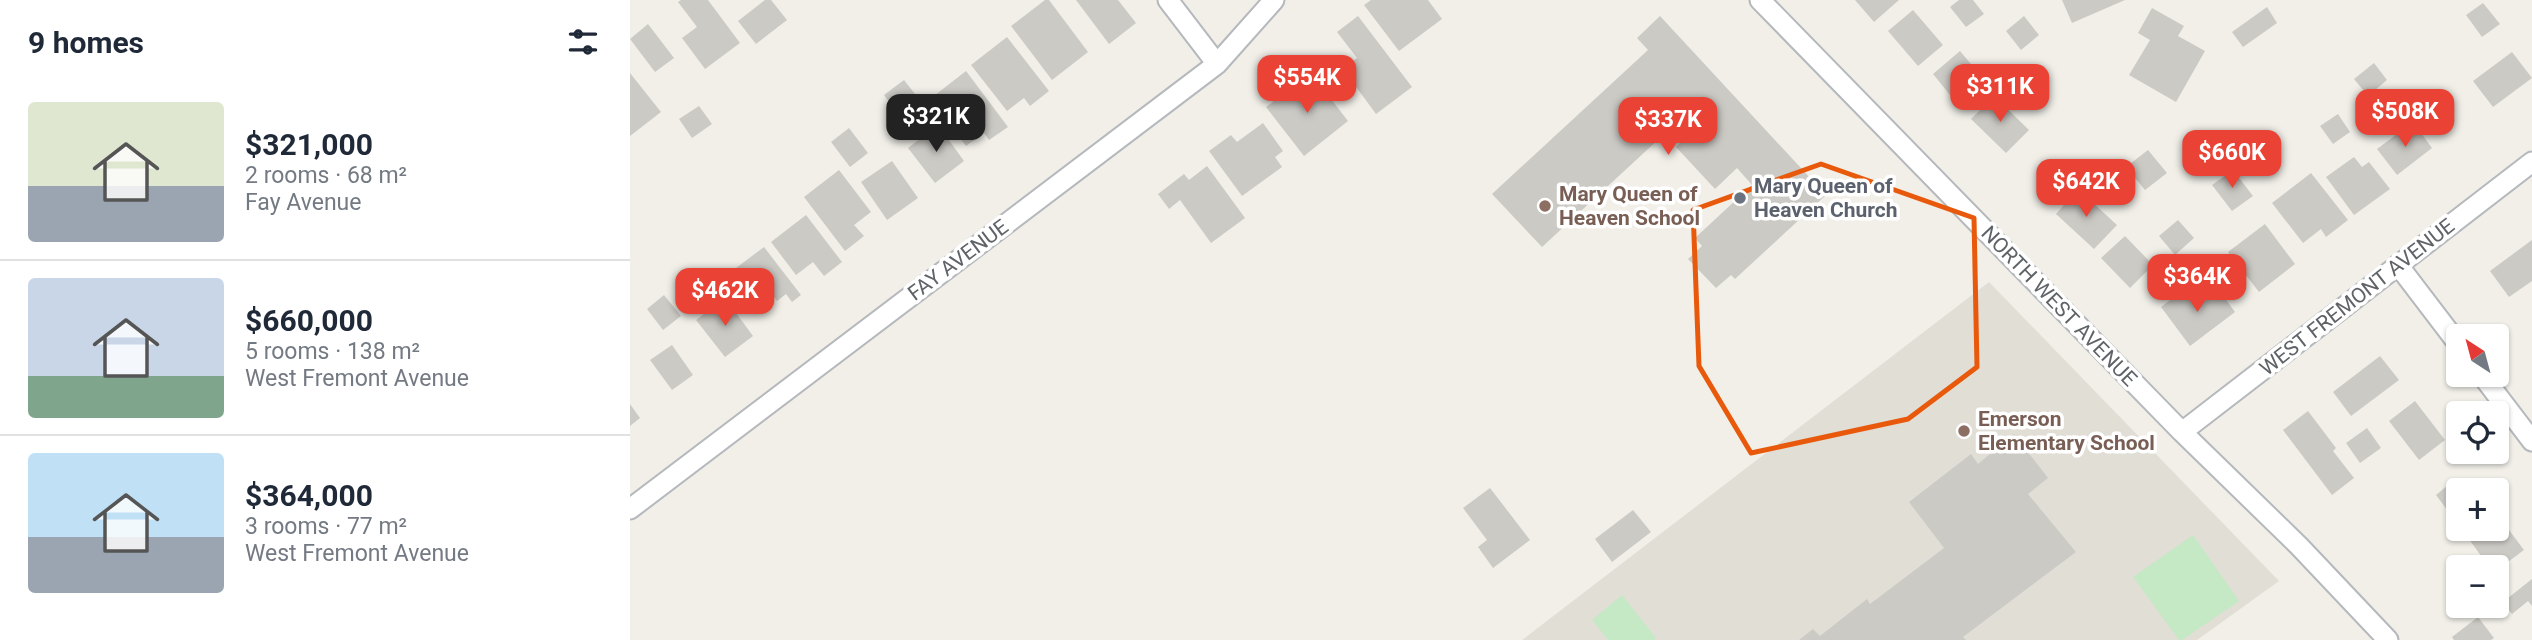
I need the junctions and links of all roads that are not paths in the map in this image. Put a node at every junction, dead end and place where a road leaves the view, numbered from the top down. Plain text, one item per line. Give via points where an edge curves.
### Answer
1 (1168, 0) edge
2 (1274, 0) edge
3 (1760, 0) edge
4 (1217, 64) junction
5 (2532, 162) edge
6 (2398, 265) junction
7 (2446, 328) edge
8 (2491, 387) edge
9 (2182, 432) junction
10 (2532, 441) edge
11 (630, 509) edge
12 (2388, 640) edge

1 - 4 street
2 - 4 street, FAY AVENUE
3 - 9 street, NORTH WEST AVENUE
4 - 11 street, FAY AVENUE
5 - 6 street, WEST FREMONT AVENUE
6 - 7 street
6 - 9 street, WEST FREMONT AVENUE
8 - 10 street
9 - 12 street, NORTH WEST AVENUE

